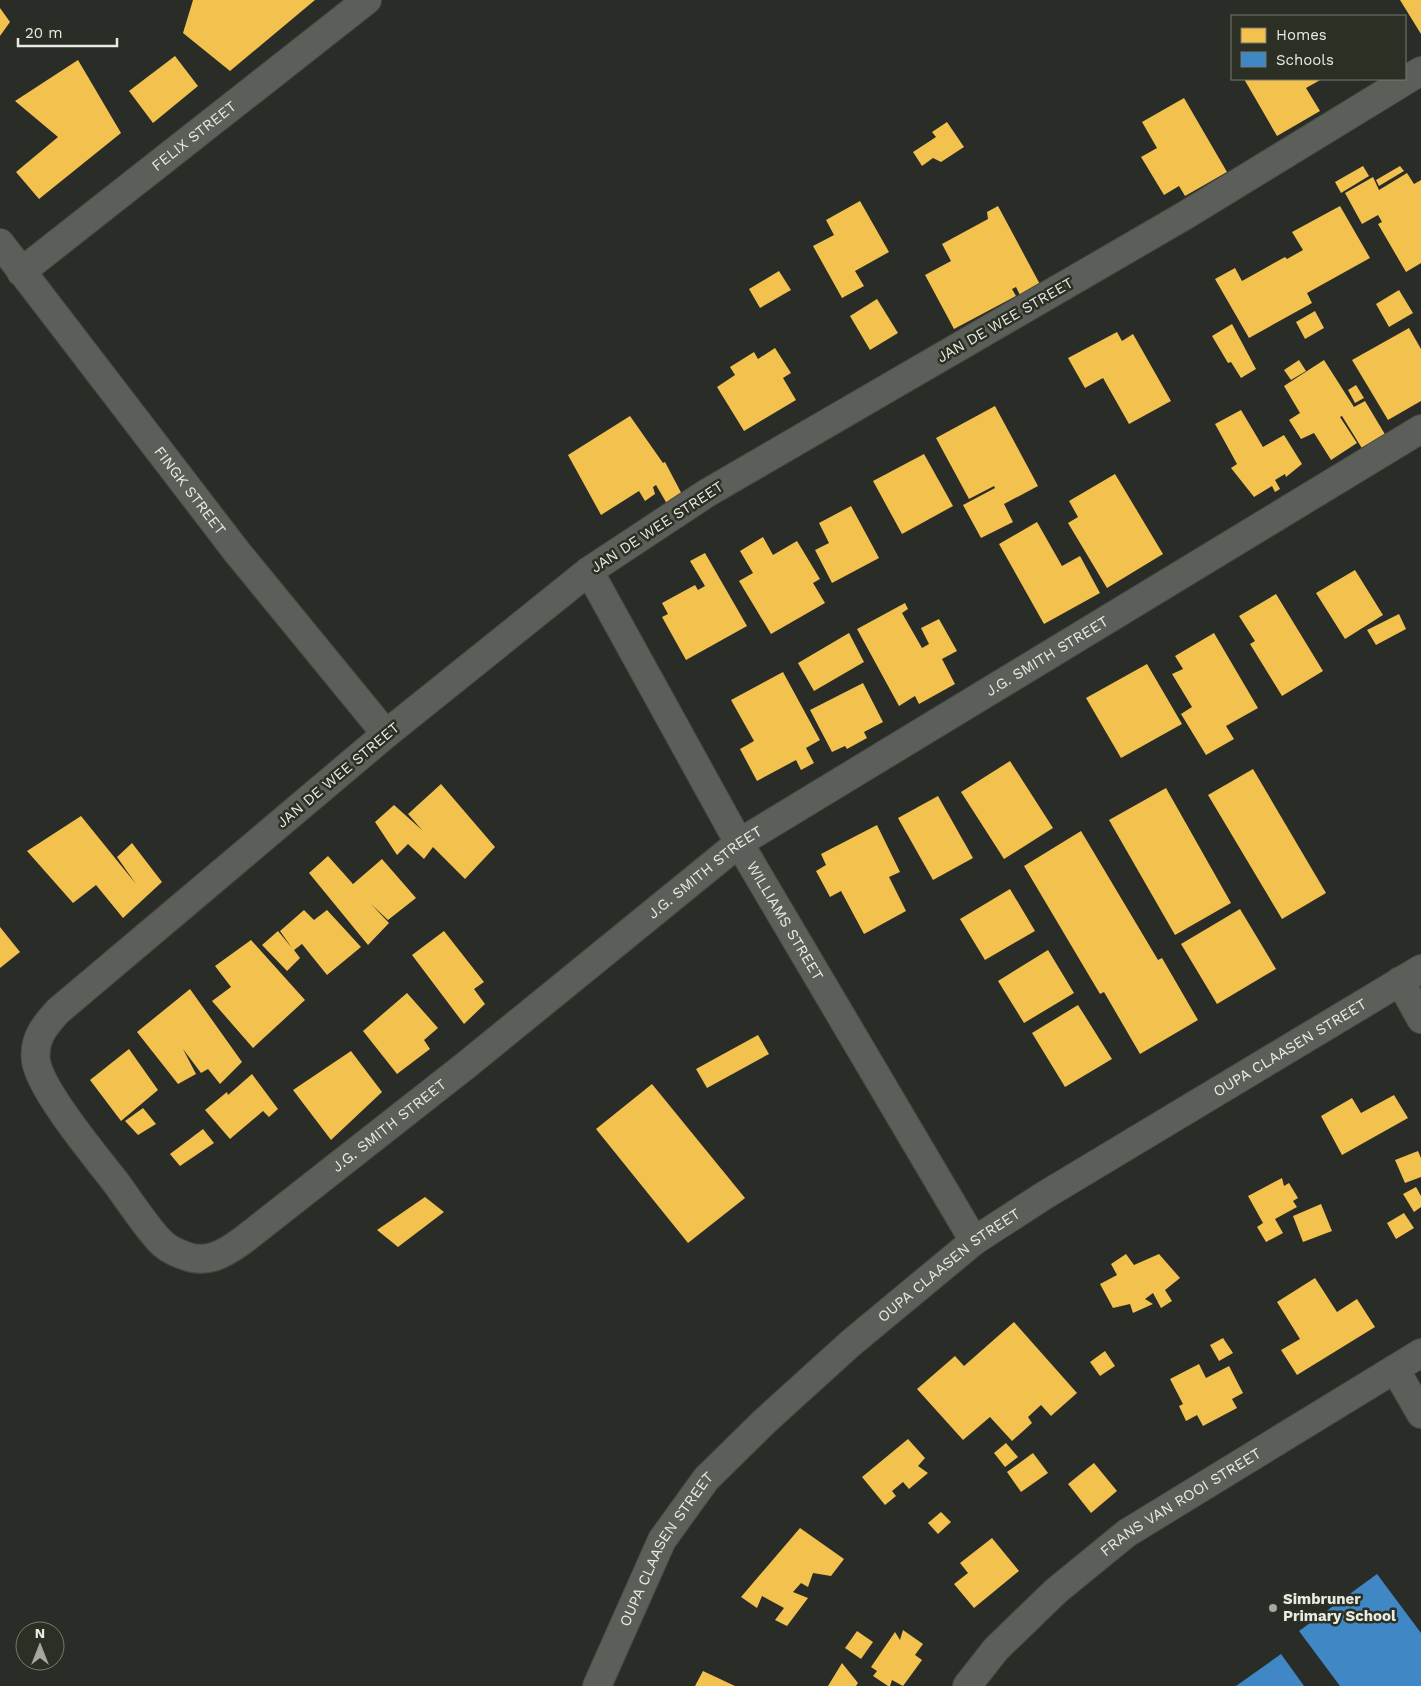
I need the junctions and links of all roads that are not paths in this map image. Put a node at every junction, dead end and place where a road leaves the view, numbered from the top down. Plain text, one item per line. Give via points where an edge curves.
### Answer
1 (367, 0) edge
2 (1421, 71) edge
3 (0, 243) edge
4 (21, 272) junction
5 (1421, 429) edge
6 (589, 571) junction
7 (386, 734) junction
8 (739, 843) junction
9 (1410, 975) edge
10 (1421, 1019) edge
11 (64, 1114) joint
12 (974, 1242) junction
13 (1421, 1353) edge
14 (1395, 1369) junction
15 (1421, 1414) edge
16 (597, 1686) edge
17 (967, 1686) edge

1 - 4 street, FELIX STREET
2 - 6 street, JAN DE WEE STREET via 1184,216 707,493
3 - 4 street, FINGK STREET
4 - 7 street, FINGK STREET via 237,552
5 - 8 street, J.G. SMITH STREET
6 - 7 street, JAN DE WEE STREET
6 - 8 street, WILLIAMS STREET
7 - 11 street, JAN DE WEE STREET via 50,1019 39,1034 36,1063 40,1076
8 - 11 street, J.G. SMITH STREET via 465,1066 242,1242 216,1257 198,1259 183,1256 159,1240
8 - 12 street, WILLIAMS STREET
9 - 10 street
9 - 12 street, OUPA CLAASEN STREET via 1045,1195
12 - 16 street, OUPA CLAASEN STREET via 850,1343 706,1479 662,1540
13 - 14 street, FRANS VAN ROOI STREET
14 - 15 street
14 - 17 street, FRANS VAN ROOI STREET via 1127,1533 1056,1591 996,1649

